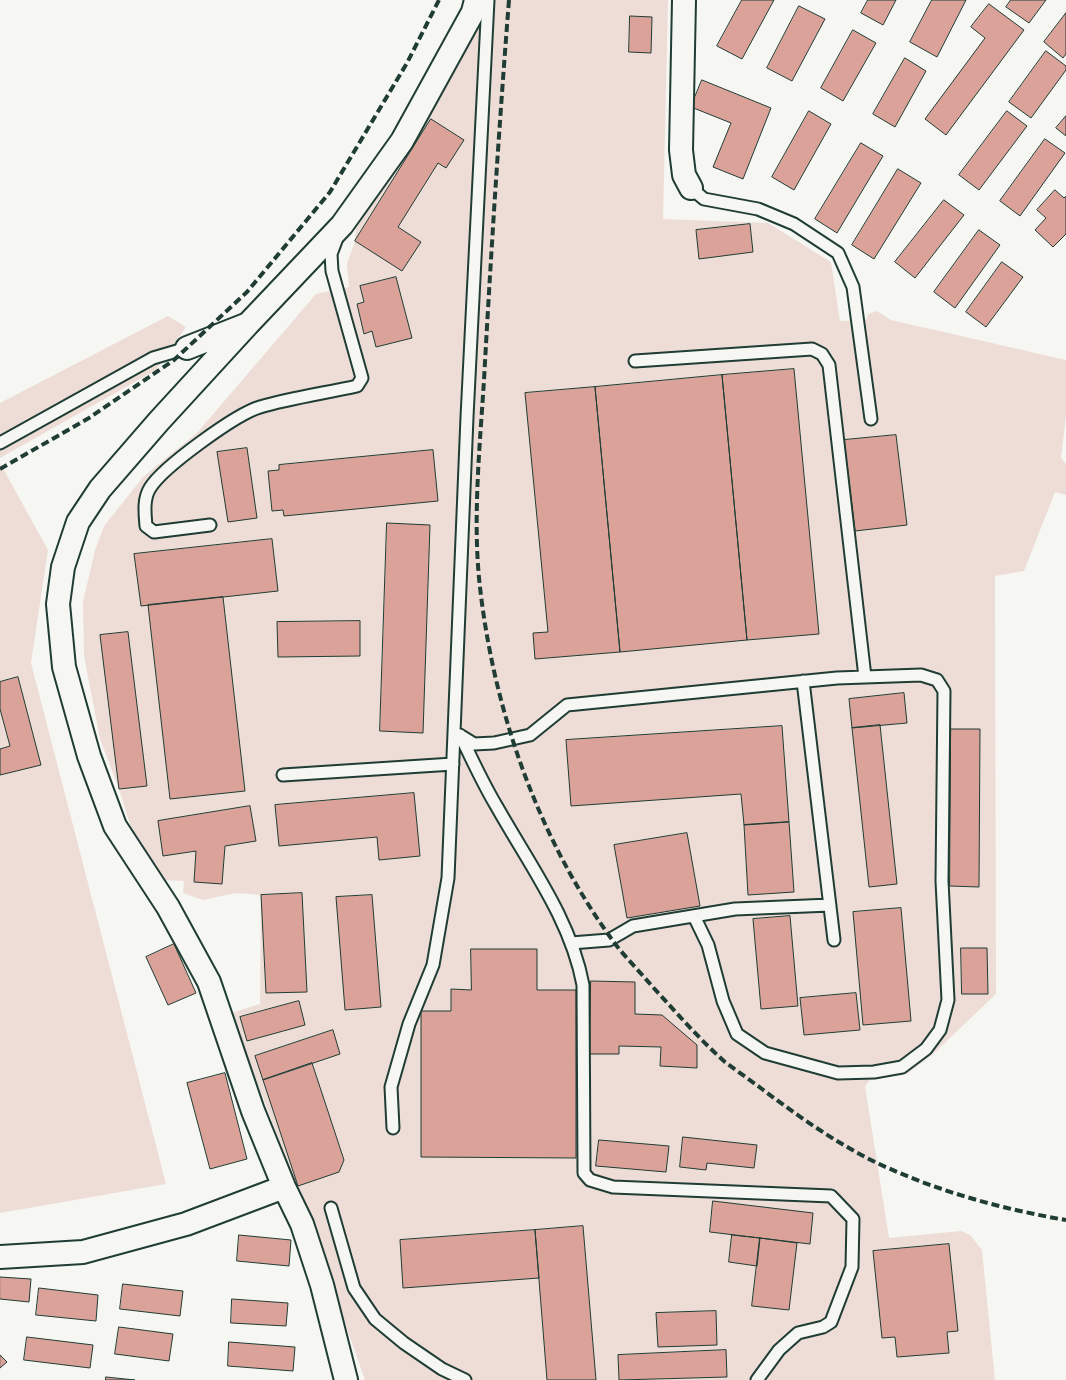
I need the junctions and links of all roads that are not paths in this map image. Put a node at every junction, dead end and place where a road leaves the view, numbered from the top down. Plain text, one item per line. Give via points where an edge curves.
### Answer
1 (476, 0) edge
2 (488, 0) edge
3 (684, 0) edge
4 (691, 188) joint
5 (342, 225) junction
6 (248, 324) junction
7 (186, 348) joint
8 (634, 361) dead end
9 (871, 419) dead end
10 (0, 443) edge
11 (210, 525) dead end
12 (865, 677) junction
13 (803, 681) junction
14 (455, 724) junction
15 (460, 736) junction
16 (453, 764) junction
17 (283, 775) dead end
18 (830, 905) junction
19 (694, 916) junction
20 (834, 940) dead end
21 (571, 943) junction
22 (393, 1128) dead end
23 (284, 1188) junction
24 (331, 1208) dead end
25 (0, 1258) edge
26 (346, 1380) edge
27 (465, 1380) edge
28 (757, 1380) edge

1 - 5 street via 473,12 402,141
2 - 14 lane
3 - 4 street via 681,150 684,175
4 - 9 lane via 704,198 758,209 794,224 838,253 853,287
5 - 6 street
5 - 11 lane via 331,254 332,271 362,378 357,386 258,407 218,430 166,470 149,490 145,507 146,526 154,532
6 - 7 street
6 - 23 street via 100,489 78,522 63,567 58,604 64,667 89,756 115,826 168,906 209,982 253,1111
7 - 10 lane via 153,358
8 - 12 lane via 812,349 822,354 830,365
12 - 13 lane
12 - 19 lane via 922,675 937,680 944,691 942,881 948,1000 940,1030 926,1049 902,1067 874,1072 838,1073 764,1053 737,1034 722,1001 708,944
13 - 15 lane via 567,705 530,735 474,744
13 - 18 lane
14 - 15 lane
14 - 16 lane
15 - 21 lane via 554,905
16 - 17 lane
16 - 22 lane via 448,878 433,965 409,1024 391,1087
18 - 19 lane via 735,909
18 - 20 lane
19 - 21 lane via 633,926 609,940
21 - 28 lane via 583,985 584,1172 590,1180 613,1187 831,1196 853,1220 852,1267 831,1322 798,1332 779,1350
23 - 25 street via 186,1224 83,1252
23 - 26 street via 302,1224 322,1285
24 - 27 lane via 354,1288 375,1319 442,1369

